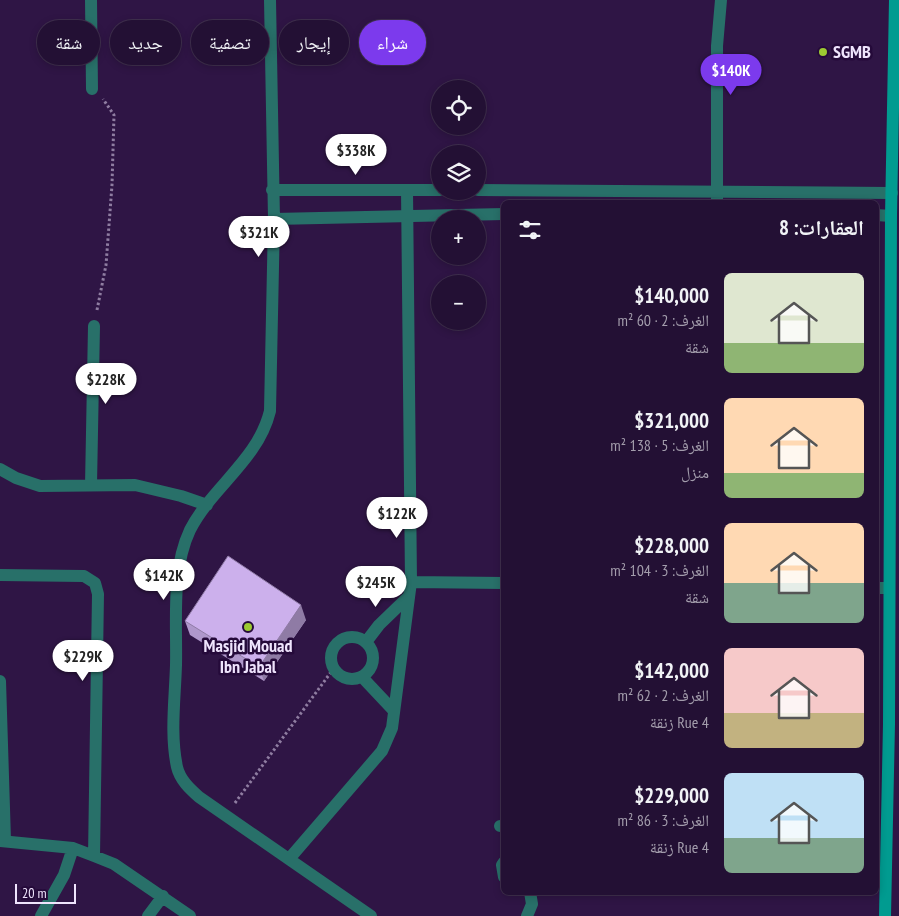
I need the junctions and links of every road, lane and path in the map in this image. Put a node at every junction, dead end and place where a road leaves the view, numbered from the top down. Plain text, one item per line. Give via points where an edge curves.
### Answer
1 (91, 0) edge
2 (270, 0) edge
3 (721, 0) edge
4 (895, 0) edge
5 (92, 89) joint
6 (272, 190) junction
7 (407, 190) junction
8 (431, 190) edge
9 (486, 190) edge
10 (892, 193) junction
11 (716, 197) edge
12 (501, 214) edge
13 (407, 215) junction
14 (879, 215) edge
15 (891, 216) junction
16 (274, 219) junction
17 (94, 326) joint
18 (0, 469) edge
19 (91, 485) junction
20 (207, 506) junction
21 (0, 575) edge
22 (411, 582) junction
23 (501, 583) edge
24 (882, 588) edge
25 (409, 596) junction
26 (366, 642) junction
27 (334, 668) junction
28 (362, 677) junction
29 (0, 681) edge
30 (394, 711) junction
31 (226, 816) junction
32 (881, 836) edge
33 (3, 840) edge
34 (74, 848) junction
35 (94, 856) junction
36 (289, 859) junction
37 (530, 895) edge
38 (163, 896) junction
39 (41, 916) edge
40 (148, 916) edge
41 (190, 916) edge
42 (371, 916) edge
43 (527, 916) edge
44 (885, 916) edge

1 - 5 street
2 - 6 street
3 - 11 street via 717,46
4 - 10 main road
5 - 17 path via 108,103 114,115 106,265
6 - 7 street
6 - 16 street
7 - 8 street
7 - 13 street
9 - 11 street
10 - 11 street
10 - 15 main road
12 - 13 street
13 - 16 street
13 - 22 street
14 - 15 street
15 - 24 main road via 892,531
16 - 20 street via 270,411 258,442
17 - 19 street
18 - 19 street via 40,486
19 - 20 street via 135,485
20 - 31 street via 191,530 182,553 174,741 178,769 184,783
21 - 35 street via 84,576 94,583 98,594
22 - 23 street
22 - 25 street
24 - 32 main road via 889,724
25 - 26 street
25 - 30 street
26 - 27 street via 350,637 336,645 332,652
26 - 28 street via 371,648 373,664
27 - 28 street via 346,679
27 - 31 path
28 - 30 street
29 - 33 street
30 - 36 street via 392,728 382,751
31 - 36 street
32 - 44 main road
33 - 34 street
34 - 35 street
34 - 39 street via 64,875
35 - 38 street via 114,864
36 - 42 street
37 - 43 street via 532,904
38 - 40 street
38 - 41 street

